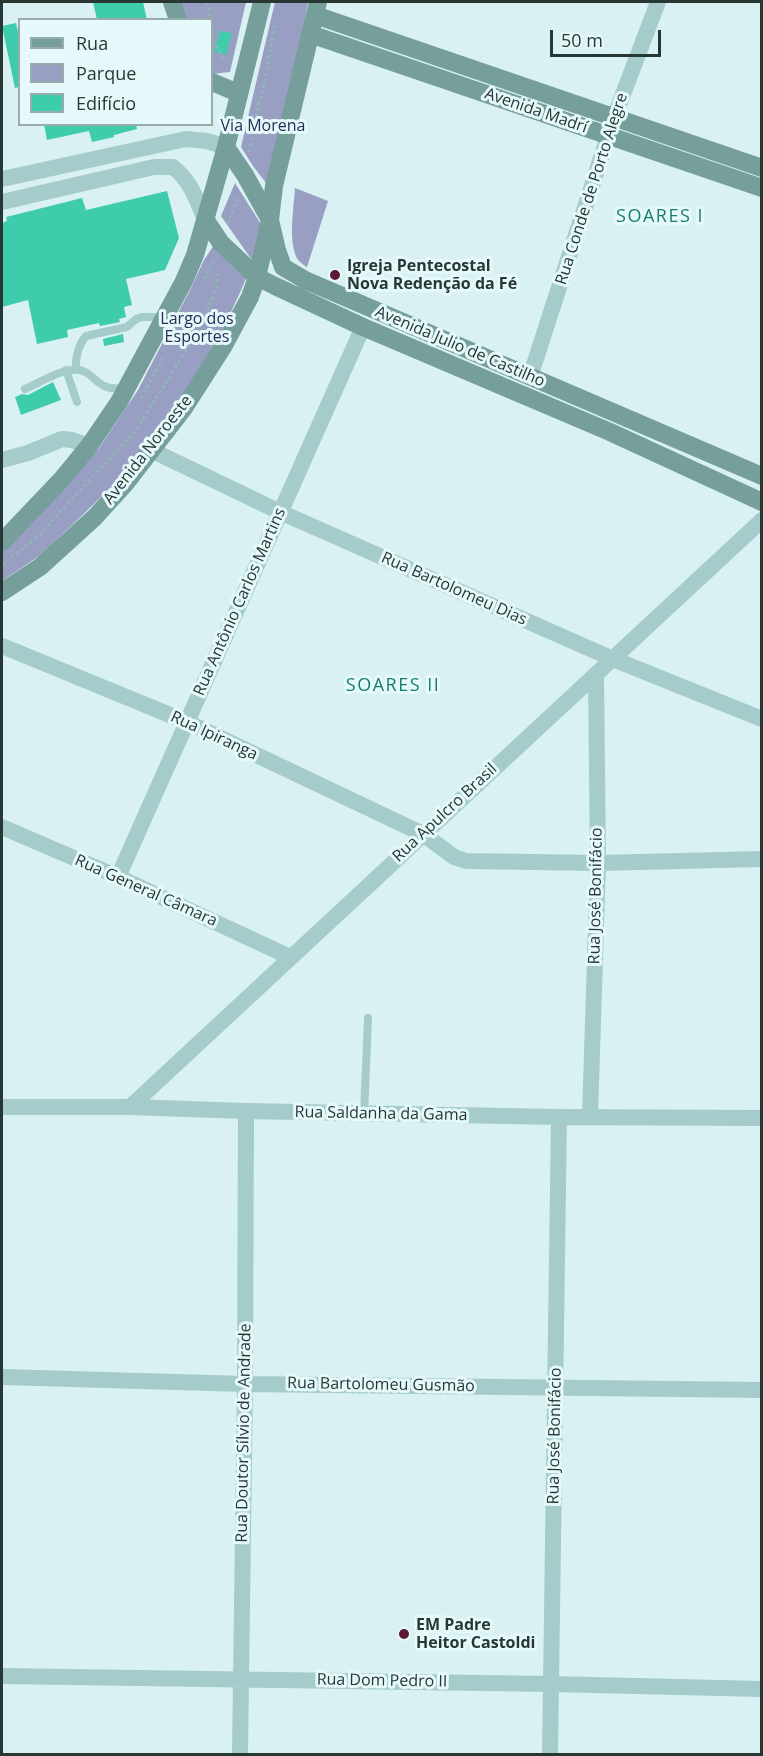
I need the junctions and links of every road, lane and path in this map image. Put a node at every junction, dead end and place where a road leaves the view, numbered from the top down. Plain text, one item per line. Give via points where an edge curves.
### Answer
1 (172, 2) edge
2 (207, 2) edge
3 (262, 2) edge
4 (658, 2) edge
5 (316, 8) edge
6 (177, 18) edge
7 (211, 18) edge
8 (310, 34) junction
9 (213, 42) edge
10 (224, 58) dead end
11 (213, 82) edge
12 (238, 93) junction
13 (614, 118) junction
14 (608, 135) junction
15 (226, 147) junction
16 (762, 168) edge
17 (2, 179) edge
18 (762, 188) edge
19 (2, 202) edge
20 (204, 219) junction
21 (270, 220) junction
22 (219, 270) dead end
23 (257, 277) junction
24 (164, 320) junction
25 (363, 327) junction
26 (76, 369) junction
27 (66, 370) junction
28 (530, 377) junction
29 (25, 389) dead end
30 (126, 389) junction
31 (77, 402) dead end
32 (89, 447) junction
33 (151, 450) junction
34 (2, 460) edge
35 (762, 476) edge
36 (762, 502) edge
37 (280, 512) junction
38 (762, 520) edge
39 (2, 542) edge
40 (2, 565) edge
41 (2, 592) edge
42 (2, 646) edge
43 (613, 659) junction
44 (596, 675) junction
45 (762, 719) edge
46 (187, 722) junction
47 (2, 827) edge
48 (423, 834) junction
49 (762, 860) edge
50 (598, 862) junction
51 (118, 877) junction
52 (290, 957) junction
53 (368, 1018) dead end
54 (2, 1107) edge
55 (130, 1107) junction
56 (246, 1111) junction
57 (364, 1114) junction
58 (559, 1117) junction
59 (590, 1117) junction
60 (762, 1118) edge
61 (2, 1377) edge
62 (244, 1384) junction
63 (556, 1388) junction
64 (762, 1390) edge
65 (2, 1676) edge
66 (241, 1679) junction
67 (551, 1684) junction
68 (762, 1689) edge
69 (240, 1755) edge
70 (550, 1755) edge

1 - 6 main road
2 - 7 path
3 - 12 main road
4 - 13 street, Rua Conde de Porto Alegre
5 - 8 main road
5 - 13 main road, Avenida Madrí
8 - 14 main road, Avenida Madrí
8 - 21 main road via 274,186
9 - 10 path
11 - 12 main road
12 - 15 main road
13 - 14 street, Rua Conde de Porto Alegre
13 - 16 main road, Avenida Madrí
14 - 18 main road, Avenida Madrí
14 - 28 street, Rua Conde de Porto Alegre
15 - 17 street via 186,139
15 - 20 main road
15 - 21 main road, Avenida Julio de Castilho
19 - 20 street via 173,166 192,190
20 - 23 main road, Avenida Julio de Castilho via 221,243
20 - 24 main road via 195,255
21 - 23 main road, Avenida Noroeste
21 - 28 main road, Avenida Julio de Castilho via 283,267
22 - 40 path via 206,315 136,430 37,537
23 - 25 main road, Avenida Julio de Castilho
23 - 33 main road, Avenida Noroeste via 223,347
24 - 26 lane via 142,317 127,327 86,336
24 - 30 main road
25 - 36 main road, Avenida Julio de Castilho via 610,432
25 - 37 street, Rua Antônio Carlos Martins
26 - 27 lane
26 - 30 lane via 106,387
27 - 29 lane
27 - 31 lane
28 - 35 main road, Avenida Julio de Castilho
30 - 32 main road
32 - 34 street via 62,439
32 - 39 main road
33 - 37 street, Rua Bartolomeu Dias
33 - 41 main road, Avenida Noroeste via 95,517 40,567
37 - 43 street, Rua Bartolomeu Dias
37 - 46 street, Rua Antônio Carlos Martins
38 - 43 street, Rua Apulcro Brasil
42 - 46 street, Rua Ipiranga
43 - 44 street, Rua Apulcro Brasil
43 - 45 street, Rua Bartolomeu Dias
44 - 48 street, Rua Apulcro Brasil
44 - 50 street, Rua José Bonifácio
46 - 48 street, Rua Ipiranga
46 - 51 street, Rua Antônio Carlos Martins
47 - 51 street, Rua General Câmara
48 - 50 street, Rua Ipiranga via 465,861
48 - 52 street, Rua Apulcro Brasil
49 - 50 street, Rua Ipiranga
50 - 59 street, Rua José Bonifácio
51 - 52 street, Rua General Câmara
52 - 55 street, Rua Apulcro Brasil
53 - 57 lane
54 - 55 street, Rua Saldanha da Gama
55 - 56 street, Rua Saldanha da Gama
56 - 57 street, Rua Saldanha da Gama
56 - 62 street, Rua Doutor Sílvio de Andrade
57 - 58 street, Rua Saldanha da Gama
58 - 59 street, Rua Saldanha da Gama
58 - 63 street, Rua José Bonifácio
59 - 60 street, Rua Saldanha da Gama
61 - 62 street, Rua Bartolomeu Gusmão
62 - 63 street, Rua Bartolomeu Gusmão
62 - 66 street, Rua Doutor Sílvio de Andrade
63 - 64 street, Rua Bartolomeu Gusmão
63 - 67 street, Rua José Bonifácio
65 - 66 street, Rua Dom Pedro II
66 - 67 street, Rua Dom Pedro II
66 - 69 street, Rua Doutor Sílvio de Andrade
67 - 68 street, Rua Dom Pedro II
67 - 70 street, Rua José Bonifácio

